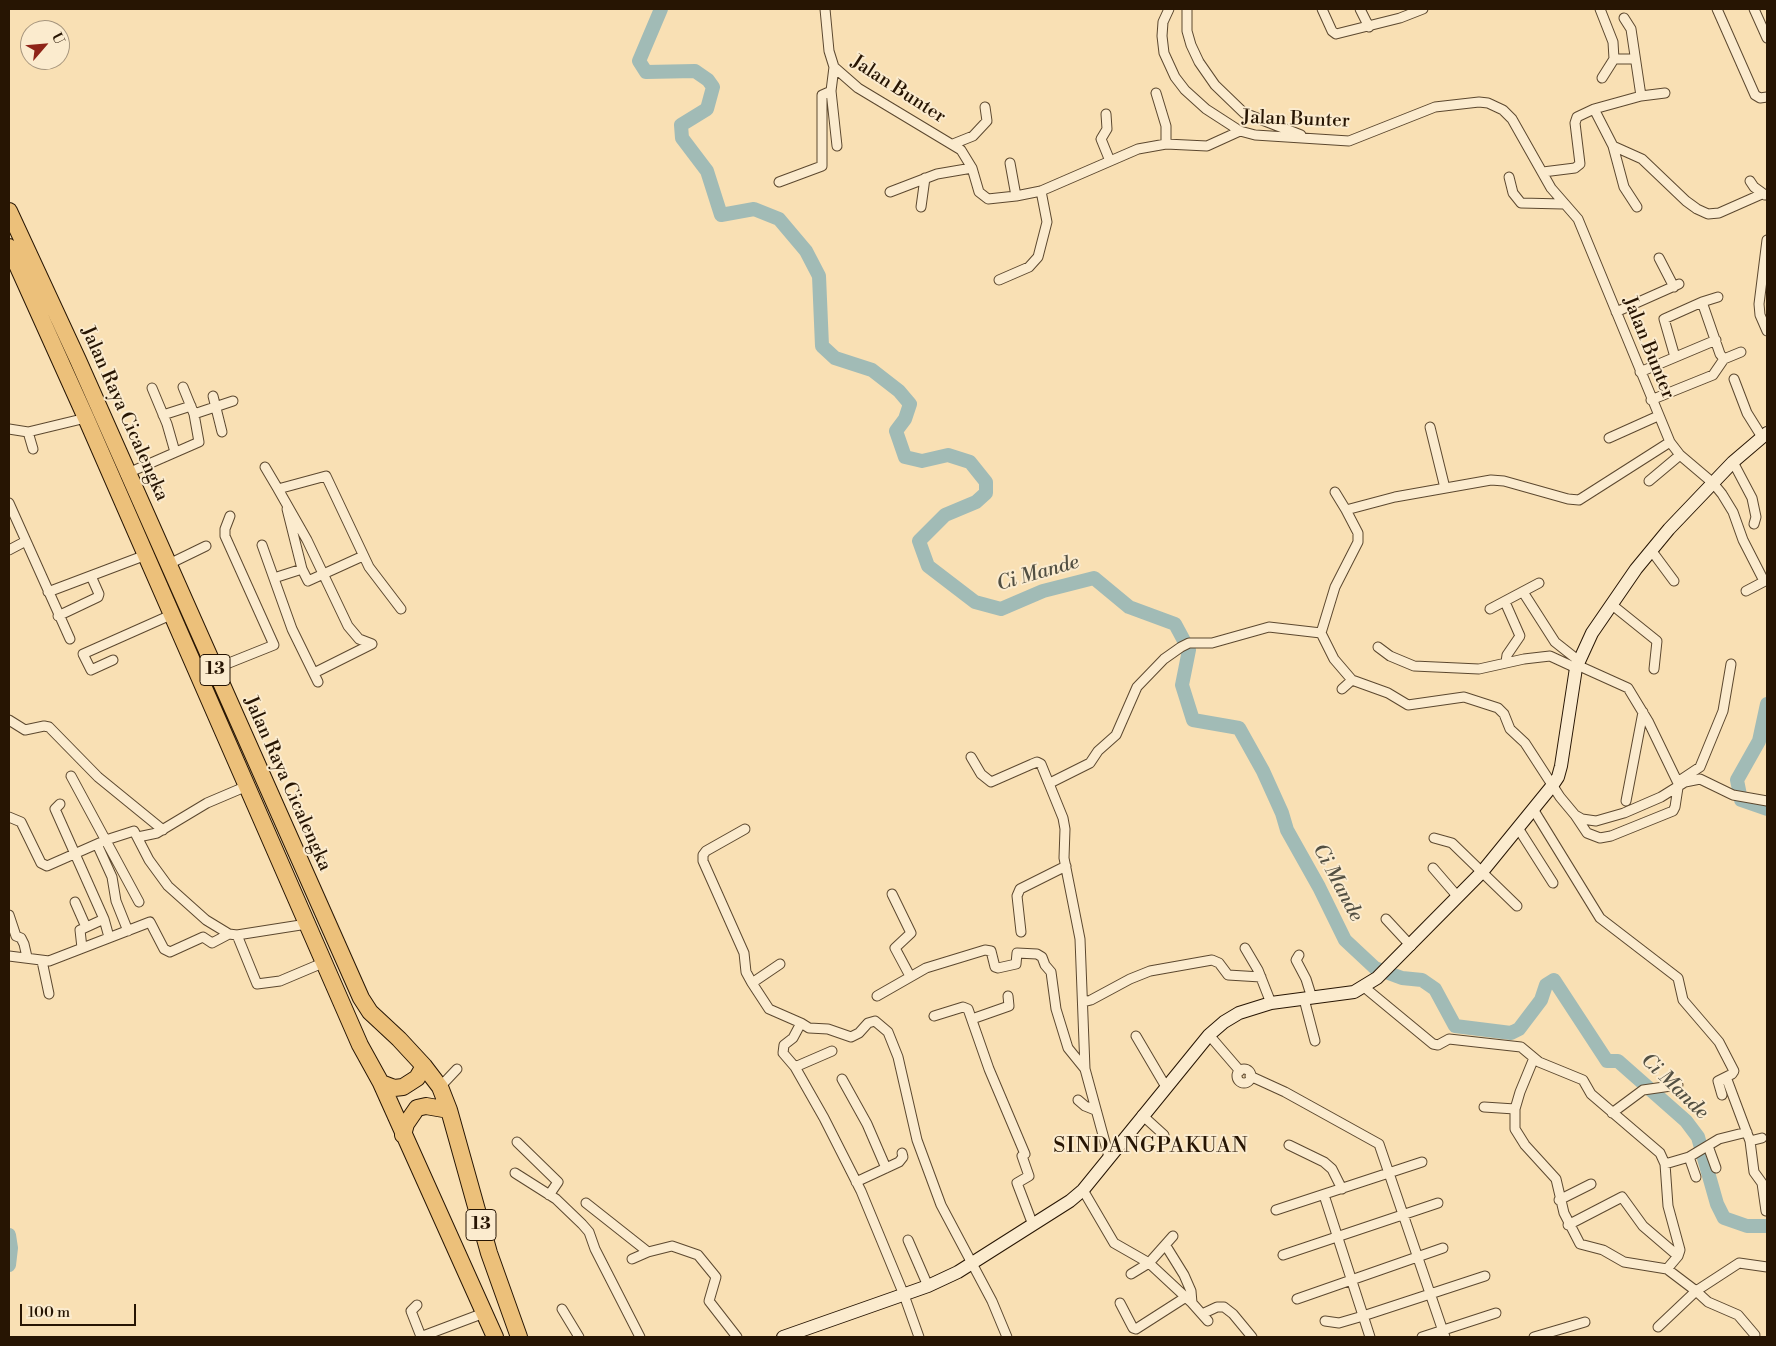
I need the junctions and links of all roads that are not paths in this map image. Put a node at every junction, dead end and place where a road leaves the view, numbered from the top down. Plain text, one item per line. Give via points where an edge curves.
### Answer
1 (825, 9) edge
2 (1168, 9) edge
3 (1187, 9) edge
4 (1322, 9) edge
5 (1360, 9) edge
6 (1395, 9) edge
7 (1423, 9) edge
8 (1600, 9) edge
9 (1717, 9) edge
10 (1754, 9) edge
11 (1400, 18) junction
12 (1624, 18) dead end
13 (1369, 27) junction
14 (1767, 38) edge
15 (1614, 59) junction
16 (1634, 59) junction
17 (834, 67) junction
18 (1602, 78) dead end
19 (831, 91) junction
20 (1156, 93) dead end
21 (1665, 93) dead end
22 (1641, 96) junction
23 (1767, 97) edge
24 (985, 107) dead end
25 (1594, 108) junction
26 (1106, 114) dead end
27 (1240, 131) junction
28 (1310, 138) junction
29 (953, 144) junction
30 (1166, 144) junction
31 (837, 146) dead end
32 (1613, 146) junction
33 (1110, 160) junction
34 (1010, 163) dead end
35 (972, 168) junction
36 (1543, 172) junction
37 (1509, 177) dead end
38 (925, 178) junction
39 (1750, 181) dead end
40 (780, 182) dead end
41 (1040, 191) junction
42 (890, 192) dead end
43 (1764, 195) edge
44 (1016, 196) junction
45 (1563, 204) junction
46 (921, 207) dead end
47 (1637, 207) dead end
48 (9, 211) edge
49 (1767, 240) edge
50 (9, 247) edge
51 (1659, 258) dead end
52 (999, 280) dead end
53 (1718, 297) dead end
54 (1764, 300) edge
55 (1702, 302) junction
56 (1616, 312) junction
57 (1767, 331) edge
58 (1716, 340) junction
59 (1741, 352) dead end
60 (1675, 357) junction
61 (1724, 359) junction
62 (1640, 372) junction
63 (1734, 379) dead end
64 (183, 387) dead end
65 (152, 388) dead end
66 (212, 396) dead end
67 (1652, 400) junction
68 (233, 401) dead end
69 (215, 406) junction
70 (193, 410) junction
71 (163, 415) junction
72 (1658, 416) junction
73 (86, 418) junction
74 (9, 427) edge
75 (1430, 427) dead end
76 (28, 432) junction
77 (222, 432) dead end
78 (1765, 436) edge
79 (1609, 438) dead end
80 (1670, 442) junction
81 (33, 449) dead end
82 (176, 452) junction
83 (1680, 455) junction
84 (1733, 462) junction
85 (265, 467) dead end
86 (128, 473) junction
87 (1649, 481) dead end
88 (1714, 483) junction
89 (278, 488) junction
90 (1445, 488) junction
91 (1335, 492) dead end
92 (286, 501) junction
93 (9, 503) edge
94 (1346, 510) junction
95 (230, 516) dead end
96 (1754, 524) dead end
97 (26, 542) junction
98 (262, 545) dead end
99 (206, 546) dead end
100 (9, 550) edge
101 (1651, 550) junction
102 (146, 555) junction
103 (363, 556) junction
104 (168, 564) junction
105 (302, 569) junction
106 (324, 575) junction
107 (91, 576) junction
108 (274, 578) junction
109 (1766, 580) edge
110 (1674, 581) dead end
111 (1539, 583) dead end
112 (1746, 591) dead end
113 (48, 592) junction
114 (1522, 592) junction
115 (1505, 602) junction
116 (1611, 604) junction
117 (401, 609) dead end
118 (1490, 609) dead end
119 (172, 614) junction
120 (58, 616) junction
121 (1321, 633) junction
122 (70, 638) dead end
123 (1378, 647) dead end
124 (112, 660) dead end
125 (1506, 662) junction
126 (1731, 664) dead end
127 (1578, 665) junction
128 (1654, 668) dead end
129 (214, 669) junction
130 (1352, 680) junction
131 (1342, 689) dead end
132 (1643, 712) junction
133 (9, 720) edge
134 (971, 757) dead end
135 (71, 776) dead end
136 (1050, 783) junction
137 (1678, 785) junction
138 (247, 786) junction
139 (1552, 786) junction
140 (1626, 800) dead end
141 (1767, 801) edge
142 (60, 804) dead end
143 (1533, 809) junction
144 (1575, 815) junction
145 (9, 817) edge
146 (1518, 828) junction
147 (745, 829) dead end
148 (163, 830) junction
149 (138, 837) junction
150 (1434, 838) dead end
151 (101, 842) junction
152 (76, 854) junction
153 (1066, 866) junction
154 (1433, 868) dead end
155 (1482, 872) junction
156 (1553, 883) dead end
157 (892, 894) dead end
158 (1458, 897) junction
159 (75, 902) dead end
160 (139, 902) dead end
161 (1517, 906) dead end
162 (9, 915) edge
163 (104, 919) junction
164 (1386, 919) dead end
165 (308, 924) junction
166 (86, 927) junction
167 (128, 931) junction
168 (1021, 932) dead end
169 (233, 935) junction
170 (109, 937) junction
171 (1411, 946) junction
172 (82, 948) junction
173 (1246, 948) dead end
174 (1299, 955) dead end
175 (9, 956) edge
176 (28, 957) junction
177 (42, 961) junction
178 (325, 962) junction
179 (780, 964) dead end
180 (910, 976) junction
181 (1261, 977) junction
182 (752, 983) junction
183 (1364, 988) junction
184 (49, 994) dead end
185 (877, 996) dead end
186 (1008, 996) dead end
187 (1308, 998) junction
188 (1083, 1002) junction
189 (1271, 1003) junction
190 (934, 1016) dead end
191 (972, 1019) junction
192 (801, 1023) junction
193 (1209, 1034) junction
194 (1136, 1036) dead end
195 (1316, 1041) dead end
196 (832, 1051) dead end
197 (1534, 1058) junction
198 (424, 1066) junction
199 (795, 1067) junction
200 (457, 1069) dead end
201 (1085, 1069) junction
202 (1726, 1077) junction
203 (842, 1079) dead end
204 (381, 1083) junction
205 (1678, 1085) dead end
206 (440, 1087) junction
207 (1166, 1087) junction
208 (1722, 1095) dead end
209 (1078, 1100) dead end
210 (1484, 1107) dead end
211 (1515, 1109) junction
212 (449, 1110) junction
213 (1095, 1110) junction
214 (1612, 1113) junction
215 (1142, 1115) junction
216 (1747, 1132) junction
217 (404, 1135) junction
218 (1164, 1135) dead end
219 (1762, 1138) dead end
220 (1750, 1141) junction
221 (517, 1142) dead end
222 (1289, 1145) dead end
223 (1706, 1147) junction
224 (902, 1153) dead end
225 (1691, 1156) junction
226 (1109, 1157) junction
227 (1422, 1162) dead end
228 (1665, 1164) junction
229 (886, 1168) junction
230 (1716, 1168) dead end
231 (515, 1173) dead end
232 (1390, 1174) junction
233 (1696, 1177) dead end
234 (856, 1182) junction
235 (1590, 1184) dead end
236 (1342, 1189) junction
237 (1082, 1190) junction
238 (549, 1195) junction
239 (1324, 1195) junction
240 (1559, 1200) junction
241 (586, 1203) dead end
242 (1438, 1203) dead end
243 (1276, 1210) dead end
244 (1766, 1211) edge
245 (1404, 1215) junction
246 (1568, 1224) junction
247 (1033, 1225) junction
248 (1173, 1236) dead end
249 (1337, 1237) junction
250 (908, 1240) dead end
251 (1166, 1246) junction
252 (1443, 1248) dead end
253 (648, 1252) junction
254 (1283, 1254) dead end
255 (1417, 1256) junction
256 (1678, 1256) junction
257 (632, 1259) dead end
258 (1149, 1263) junction
259 (973, 1264) junction
260 (1767, 1267) edge
261 (1667, 1269) junction
262 (1131, 1274) dead end
263 (1485, 1276) dead end
264 (1351, 1280) junction
265 (928, 1286) junction
266 (1696, 1291) junction
267 (1430, 1294) junction
268 (904, 1295) junction
269 (1297, 1298) dead end
270 (1189, 1300) junction
271 (1120, 1303) dead end
272 (418, 1304) dead end
273 (562, 1309) dead end
274 (484, 1313) junction
275 (1496, 1313) dead end
276 (1362, 1316) junction
277 (1326, 1321) dead end
278 (1585, 1322) dead end
279 (1658, 1327) dead end
280 (1444, 1334) edge
281 (1755, 1334) dead end
282 (495, 1337) edge
283 (518, 1337) edge
284 (579, 1337) edge
285 (640, 1337) edge
286 (737, 1337) edge
287 (783, 1337) edge
288 (919, 1337) edge
289 (1007, 1337) edge
290 (1252, 1337) edge
291 (1370, 1337) edge
292 (1422, 1337) edge
293 (1534, 1337) edge

1 - 17 street, Jalan Bunter
2 - 27 street via 1162,36 1164,52 1175,77 1206,109
3 - 28 street via 1187,30 1194,52 1215,85 1238,109 1250,116
4 - 13 street via 1336,34
5 - 13 street
6 - 11 street
7 - 11 street
8 - 15 street via 1613,42
9 - 23 street via 1755,95
10 - 14 street
11 - 13 street
12 - 16 street via 1631,29
15 - 16 street
15 - 18 street
16 - 22 street
17 - 19 street
17 - 29 street, Jalan Bunter via 858,88
19 - 31 street
19 - 40 street via 822,95 822,166
20 - 30 street via 1166,126
21 - 22 street
22 - 25 street
24 - 29 street via 986,122 972,136
25 - 32 street
25 - 36 street via 1575,119 1578,166
26 - 33 street via 1107,129 1100,139
27 - 28 street, Jalan Bunter
27 - 30 street, Jalan Bunter via 1207,146
28 - 36 street, Jalan Bunter via 1349,141 1435,107 1488,103 1512,119
29 - 35 street, Jalan Bunter via 964,152
30 - 33 street, Jalan Bunter via 1138,149
32 - 43 street via 1642,159 1697,210 1708,214 1719,213
32 - 47 street via 1622,181
33 - 41 street, Jalan Bunter
34 - 44 street
35 - 38 street
35 - 44 street, Jalan Bunter via 984,198
36 - 45 street, Jalan Bunter
37 - 45 street via 1513,193 1521,203
38 - 42 street
38 - 46 street
39 - 43 street
41 - 44 street, Jalan Bunter
41 - 52 street via 1047,222 1038,257 1029,267
45 - 56 street, Jalan Bunter via 1578,220
48 - 86 highway, Jalan Raya Cicalengka / 13
49 - 54 street
50 - 73 highway, Jalan Raya Cicalengka / 13
51 - 56 street via 1676,286
53 - 55 street
54 - 57 street via 1760,315
55 - 58 street
55 - 60 street via 1663,320
56 - 62 street, Jalan Bunter
58 - 60 street
58 - 61 street
59 - 61 street
60 - 62 street
61 - 67 street via 1713,375
62 - 67 street, Jalan Bunter
63 - 78 street via 1747,413
64 - 70 street
65 - 71 street
66 - 69 street
67 - 72 street, Jalan Bunter
68 - 69 street
69 - 70 street
69 - 77 street
70 - 71 street
70 - 82 street via 199,442
71 - 82 street
72 - 79 street
72 - 80 street, Jalan Bunter
73 - 76 street
73 - 102 highway, Jalan Raya Cicalengka / 13
74 - 76 street
75 - 90 street
76 - 81 street
78 - 84 main road
80 - 83 street, Jalan Bunter
80 - 90 street via 1579,500 1504,481
82 - 86 street
83 - 87 street
83 - 88 street, Jalan Bunter
84 - 88 main road
84 - 96 street via 1752,498 1756,517
85 - 89 street
86 - 104 highway, Jalan Raya Cicalengka / 13
88 - 101 main road
88 - 109 street, Jalan Bunter via 1733,512 1743,540
89 - 92 street
89 - 103 street via 326,476
90 - 94 street
91 - 94 street
92 - 105 street via 290,529
92 - 106 street
93 - 97 street
94 - 121 street via 1358,533 1358,542 1335,587
95 - 129 street via 225,536 274,645
97 - 100 street
97 - 113 street
98 - 108 street
99 - 104 street
101 - 110 street
101 - 116 main road
102 - 107 street
102 - 119 highway, Jalan Raya Cicalengka / 13
103 - 106 street
103 - 117 street
104 - 129 highway, Jalan Raya Cicalengka / 13
105 - 106 street via 308,582
105 - 108 street
106 - 108 street via 352,632 372,644 316,678 292,629
107 - 113 street
107 - 120 street via 98,597
109 - 112 street
111 - 114 street
113 - 120 street
114 - 115 street
114 - 127 street via 1555,642
115 - 118 street
115 - 125 street via 1520,636
116 - 127 main road via 1592,633
116 - 128 street via 1657,641 1659,646
119 - 124 street via 84,654 91,670
119 - 138 highway, Jalan Raya Cicalengka / 13
120 - 122 street
121 - 130 street via 1334,659
121 - 136 street via 1269,627 1207,644 1185,645 1164,659 1137,687 1116,735 1090,763
123 - 125 street via 1414,666 1479,669
125 - 127 street via 1550,656
126 - 137 street via 1725,703 1701,764 1681,778
127 - 132 street via 1628,688
127 - 139 main road via 1561,766
129 - 198 highway, Jalan Raya Cicalengka / 13 via 361,998 370,1012
130 - 131 street
130 - 139 street via 1388,693 1408,705 1464,697 1498,708
132 - 137 street
132 - 140 street
133 - 148 street via 26,730 49,727 98,777
134 - 136 street via 980,774 991,782 1037,762
135 - 151 street
136 - 153 street via 1065,829
137 - 141 street via 1702,779 1733,794
137 - 144 street via 1624,814 1587,820
137 - 144 street via 1675,807 1670,813 1612,836 1593,837 1581,827
138 - 148 street via 207,802
138 - 165 highway, Jalan Raya Cicalengka / 13
139 - 143 main road
139 - 144 street
142 - 152 street via 55,809
143 - 146 main road
143 - 202 street via 1600,918 1678,978 1683,1000 1719,1042 1734,1071
145 - 152 street via 21,822 44,866
146 - 155 main road
146 - 156 street
147 - 182 street via 703,855 709,877 744,953 746,972
148 - 149 street
149 - 151 street via 131,831
149 - 169 street via 149,860 168,886 206,920
150 - 155 street via 1452,843
151 - 152 street
151 - 160 street
151 - 167 street via 116,901
152 - 163 street
153 - 168 street via 1020,889 1017,896
153 - 188 street via 1080,939
154 - 158 street
155 - 158 main road
155 - 161 street
157 - 180 street via 911,933 895,948
158 - 171 main road
159 - 166 street
162 - 176 street
163 - 166 street
163 - 170 street
164 - 171 street
165 - 169 street
165 - 178 highway, Jalan Raya Cicalengka / 13
166 - 172 street via 80,931
167 - 169 street via 152,923 164,949 170,952 204,937 212,943
167 - 170 street
169 - 178 street via 257,984 280,981
170 - 172 street
171 - 183 main road
172 - 177 street
173 - 181 street
174 - 187 street via 1296,960 1306,979
175 - 176 street
176 - 177 street
177 - 184 street
178 - 204 highway, Jalan Raya Cicalengka / 13 via 360,1045
179 - 182 street
180 - 185 street
180 - 201 street via 941,962 988,949 996,968 1016,964 1017,953 1037,954 1051,972 1065,1041
181 - 188 street via 1228,975 1219,963 1212,960 1150,972
181 - 189 street
182 - 192 street via 769,1010
183 - 187 main road
183 - 197 street via 1430,1042 1438,1045 1447,1040 1458,1040 1509,1045 1521,1047
186 - 191 street via 1008,1006
187 - 189 main road
187 - 195 street
188 - 201 street
189 - 193 main road via 1238,1013
190 - 191 street via 966,1007
191 - 247 street via 994,1082 1025,1154 1022,1156 1029,1176 1017,1183
192 - 199 street via 782,1049
192 - 259 street via 808,1028 828,1029 851,1037 875,1021 888,1032 898,1057 917,1140 941,1204
193 - 207 main road
193 - 232 street via 1240,1071 1246,1070 1250,1076 1377,1142
194 - 207 street
196 - 199 street
197 - 211 street
197 - 214 street via 1550,1068 1580,1078
198 - 204 highway via 417,1078 403,1087 394,1088
198 - 206 highway, Jalan Raya Cicalengka / 13
199 - 234 street
200 - 206 street
201 - 213 street
202 - 208 street via 1718,1081
202 - 216 street
203 - 229 street
204 - 217 highway, Jalan Raya Cicalengka / 13
205 - 214 street via 1643,1090
206 - 212 highway, Jalan Raya Cicalengka / 13
207 - 215 main road
209 - 213 street
210 - 211 street
211 - 240 street via 1515,1128 1525,1145 1553,1174
212 - 217 highway via 426,1106 416,1108 406,1124
212 - 283 highway, Jalan Raya Cicalengka / 13 via 482,1231
213 - 226 street
214 - 228 street via 1660,1153
215 - 218 street
215 - 226 main road
216 - 220 street
216 - 223 street via 1719,1139
217 - 274 highway, Jalan Raya Cicalengka / 13
219 - 220 street
220 - 244 street via 1754,1172 1762,1183
221 - 238 street via 558,1182
222 - 236 street via 1324,1162 1332,1169
223 - 225 street
223 - 230 street
224 - 229 street via 902,1159
225 - 228 street
225 - 233 street
226 - 237 main road
227 - 232 street
228 - 256 street via 1668,1206 1680,1246
229 - 234 street
231 - 238 street
232 - 236 street
232 - 245 street
234 - 268 street
235 - 240 street
236 - 239 street
237 - 247 main road
237 - 258 street via 1114,1243
238 - 285 street via 574,1214 588,1232
239 - 243 street
239 - 249 street
240 - 246 street
241 - 253 street
242 - 245 street
245 - 249 street
245 - 255 street
246 - 256 street via 1622,1198 1643,1226
246 - 261 street via 1575,1238 1585,1247 1603,1250 1624,1262
247 - 259 main road
248 - 251 street
249 - 254 street
249 - 264 street
250 - 265 street
251 - 258 street
251 - 270 street via 1184,1274 1191,1291
252 - 255 street
253 - 257 street
253 - 286 street via 672,1246 698,1255 716,1277 709,1296 711,1306
255 - 264 street
255 - 267 street
256 - 261 street
258 - 262 street
258 - 270 street
259 - 265 main road
259 - 289 street
260 - 266 street via 1739,1263
261 - 266 street
263 - 267 street
264 - 269 street
264 - 276 street
265 - 268 main road
266 - 279 street
266 - 281 street via 1708,1302 1738,1315
267 - 276 street
267 - 280 street
268 - 287 main road
268 - 288 street
270 - 271 street via 1136,1329
270 - 290 street via 1205,1318 1217,1307 1224,1307
272 - 274 street via 411,1311 423,1336
273 - 284 street
274 - 282 highway, Jalan Raya Cicalengka / 13
275 - 280 street
276 - 277 street via 1339,1323
276 - 291 street
278 - 293 street
280 - 292 street

